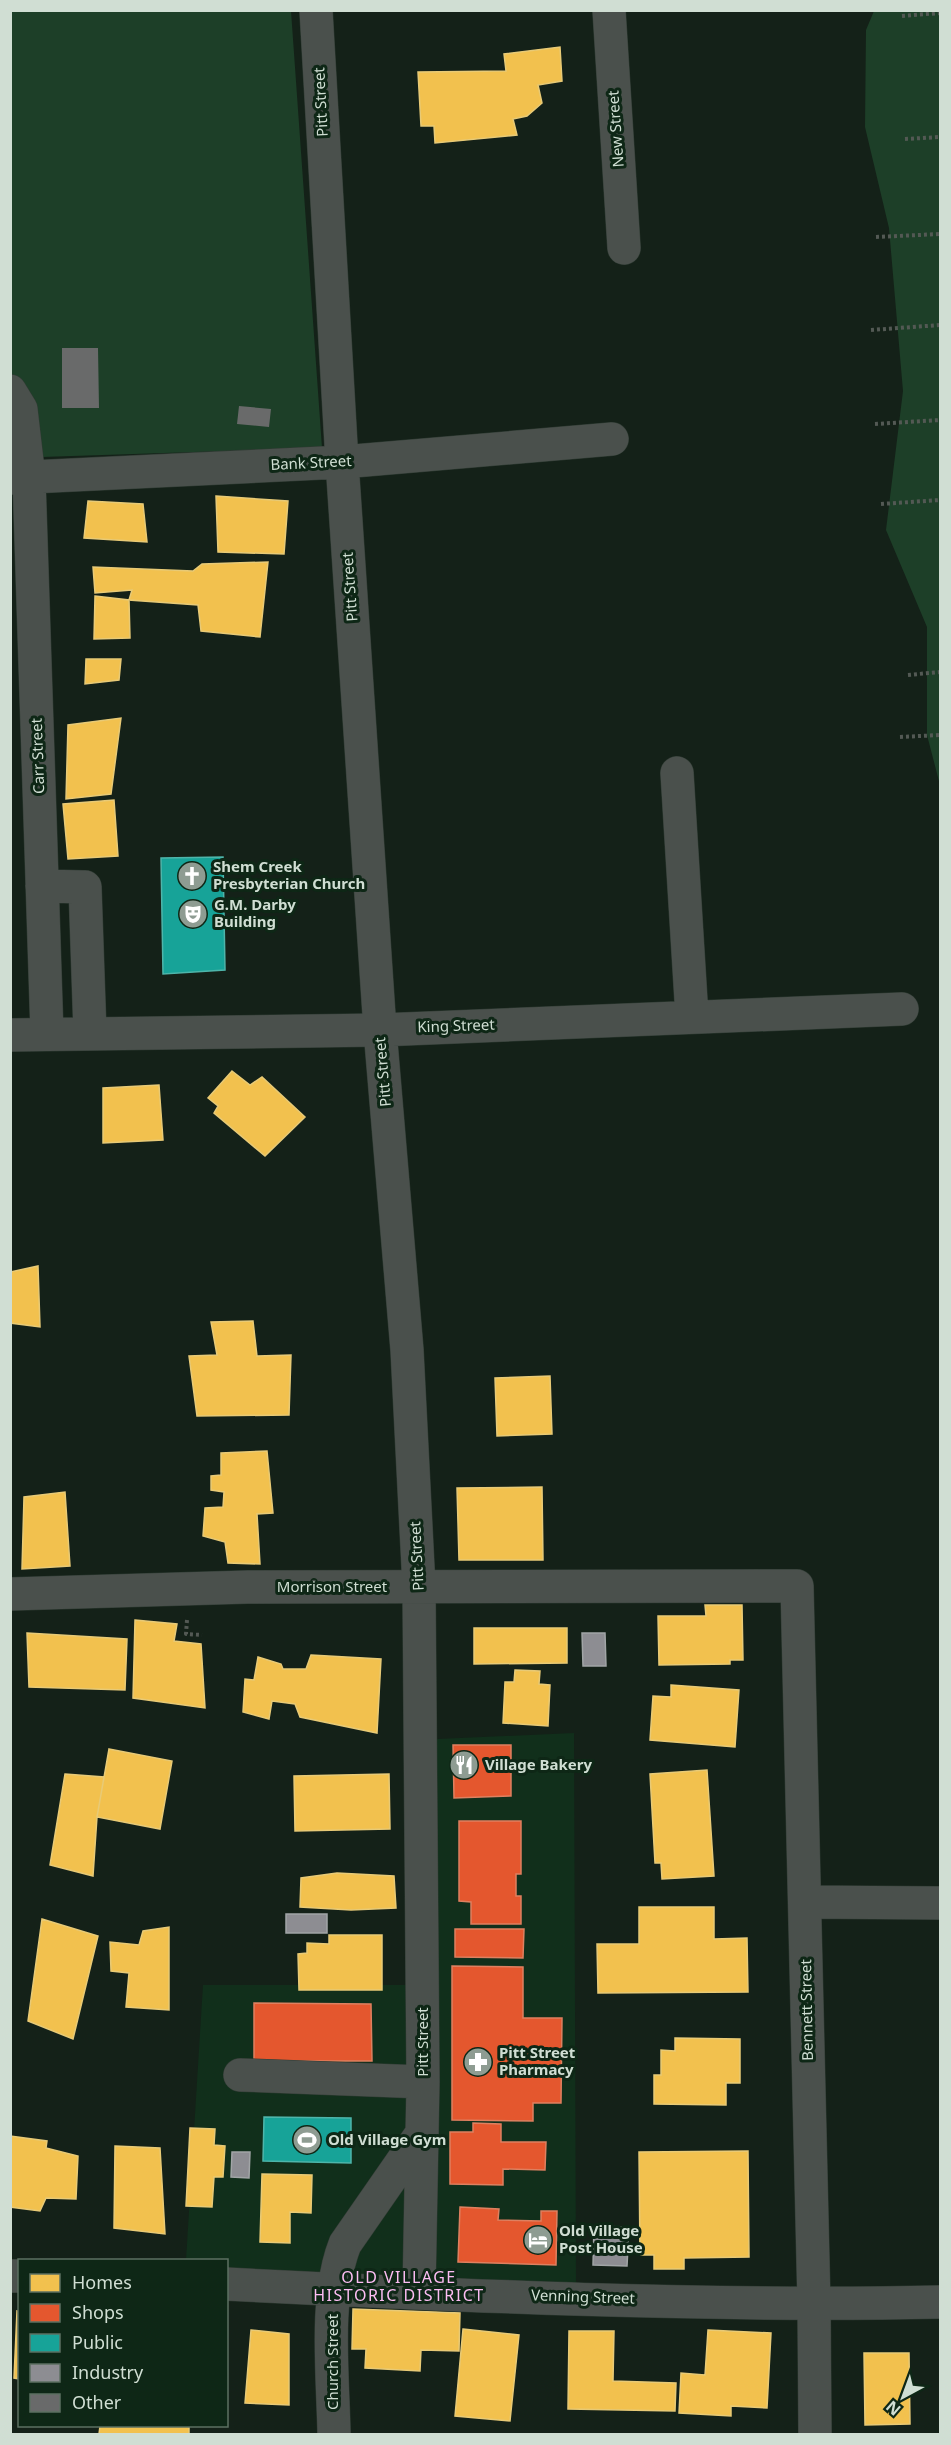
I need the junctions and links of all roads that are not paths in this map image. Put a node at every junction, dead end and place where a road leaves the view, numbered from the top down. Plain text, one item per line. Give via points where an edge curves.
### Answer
1 (316, 10) edge
2 (609, 10) edge
3 (624, 248) dead end
4 (10, 391) edge
5 (612, 439) dead end
6 (342, 462) junction
7 (20, 478) edge
8 (677, 773) dead end
9 (42, 886) junction
10 (902, 1009) dead end
11 (692, 1017) junction
12 (380, 1029) junction
13 (90, 1033) junction
14 (47, 1034) junction
15 (10, 1035) edge
16 (797, 1586) joint
17 (419, 1587) junction
18 (10, 1594) edge
19 (805, 1902) junction
20 (940, 1903) edge
21 (240, 2075) dead end
22 (423, 2082) junction
23 (422, 2133) junction
24 (228, 2284) edge
25 (333, 2289) junction
26 (419, 2292) junction
27 (940, 2302) edge
28 (814, 2304) junction
29 (334, 2434) edge
30 (815, 2434) edge

1 - 6 street, Pitt Street
2 - 3 street, New Street
4 - 7 street, Carr Street via 21,409
5 - 6 street, Bank Street
6 - 7 street, Bank Street
6 - 12 street, Pitt Street
7 - 9 street, Carr Street
8 - 11 street
9 - 13 street via 85,887
9 - 14 street, Carr Street
10 - 11 street, King Street
11 - 12 street, King Street
12 - 13 street, King Street
12 - 17 street, Pitt Street via 407,1350
13 - 14 street, King Street
14 - 15 street, King Street
16 - 17 street, Morrison Street
16 - 19 street, Bennett Street
17 - 18 street, Morrison Street
17 - 22 street, Pitt Street
19 - 20 street
19 - 28 street, Bennett Street
21 - 22 street
22 - 23 street, Pitt Street
23 - 25 street via 345,2244
23 - 26 street, Pitt Street
24 - 25 street, Venning Street
25 - 26 street, Venning Street
25 - 29 street, Church Street
26 - 28 street, Venning Street
27 - 28 street, Venning Street
28 - 30 street, Bennett Street

